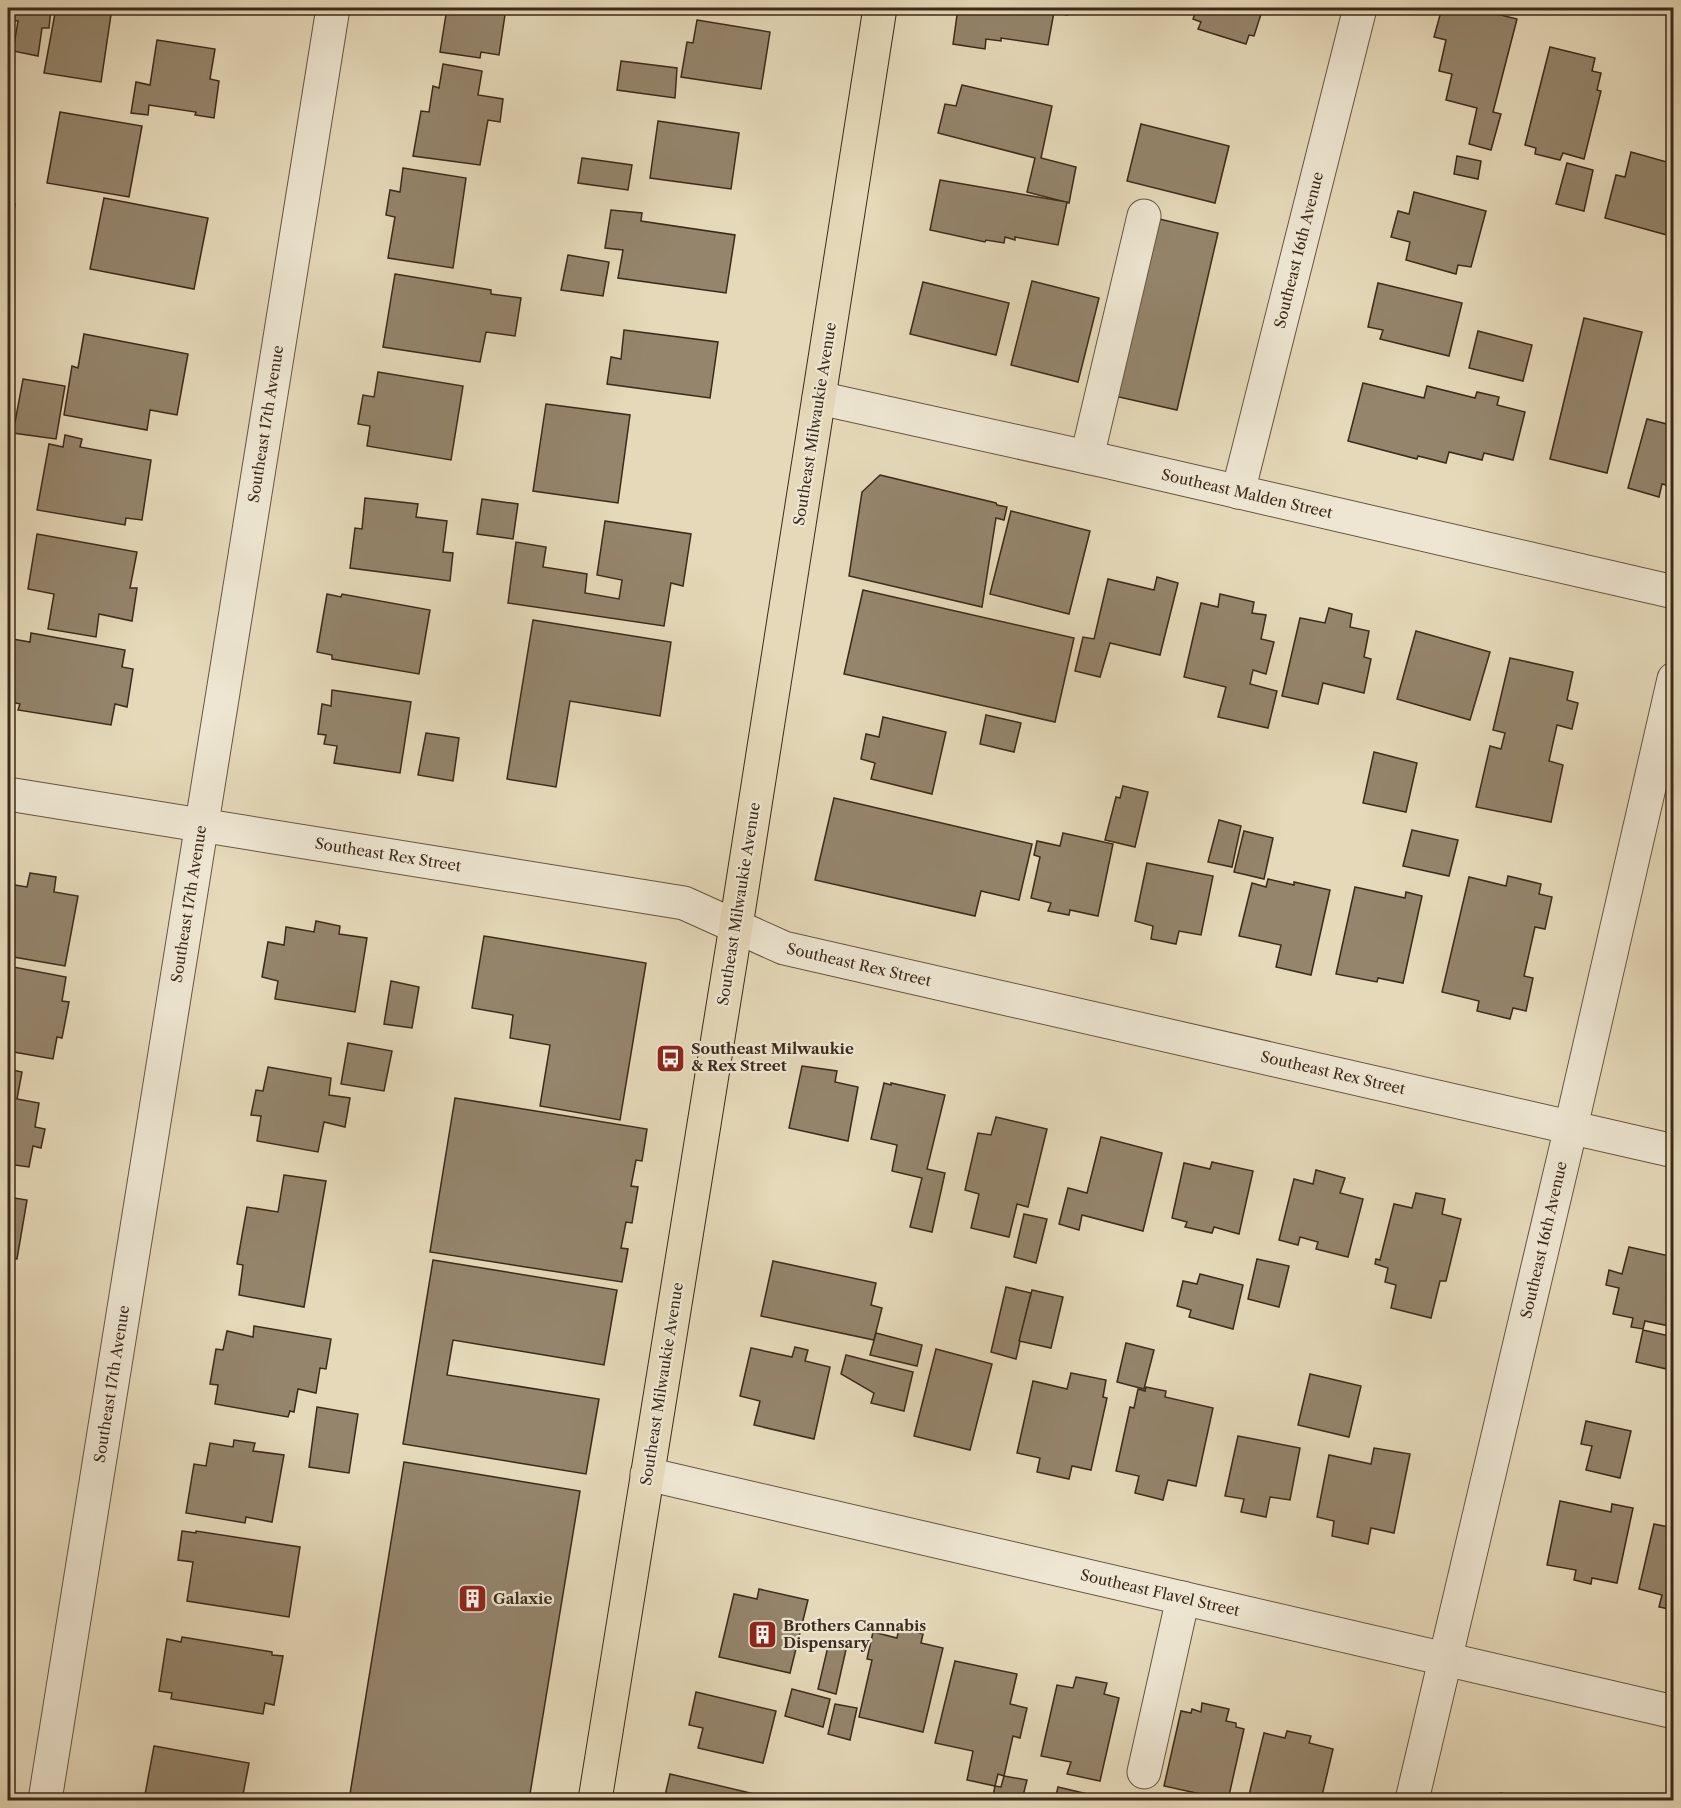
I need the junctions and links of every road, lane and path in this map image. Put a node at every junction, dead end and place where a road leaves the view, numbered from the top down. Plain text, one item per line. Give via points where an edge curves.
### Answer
1 (333, 8) edge
2 (880, 8) edge
3 (1360, 8) edge
4 (1144, 216) dead end
5 (819, 398) junction
6 (1087, 457) junction
7 (1238, 492) junction
8 (1674, 592) edge
9 (1674, 679) edge
10 (8, 794) edge
11 (202, 824) junction
12 (736, 926) junction
13 (1571, 1127) junction
14 (1674, 1152) edge
15 (647, 1474) junction
16 (1183, 1598) junction
17 (1444, 1659) junction
18 (1674, 1712) edge
19 (1144, 1772) dead end
20 (45, 1800) edge
21 (595, 1800) edge
22 (1412, 1800) edge

1 - 11 street, Southeast 17th Avenue
2 - 5 main road, Southeast Milwaukie Avenue
3 - 7 street, Southeast 16th Avenue
4 - 6 street
5 - 6 street, Southeast Malden Street
5 - 12 main road, Southeast Milwaukie Avenue
6 - 7 street, Southeast Malden Street
7 - 8 street, Southeast Malden Street
9 - 13 street, Southeast 16th Avenue
10 - 11 street, Southeast Rex Street
11 - 12 street, Southeast Rex Street via 684,903
11 - 20 street, Southeast 17th Avenue
12 - 13 street, Southeast Rex Street via 784,948
12 - 15 main road, Southeast Milwaukie Avenue
13 - 14 street, Southeast Rex Street
13 - 17 street, Southeast 16th Avenue
15 - 16 street, Southeast Flavel Street
15 - 21 main road, Southeast Milwaukie Avenue
16 - 17 street, Southeast Flavel Street
16 - 19 street
17 - 18 street, Southeast Flavel Street
17 - 22 street, Southeast 16th Avenue

